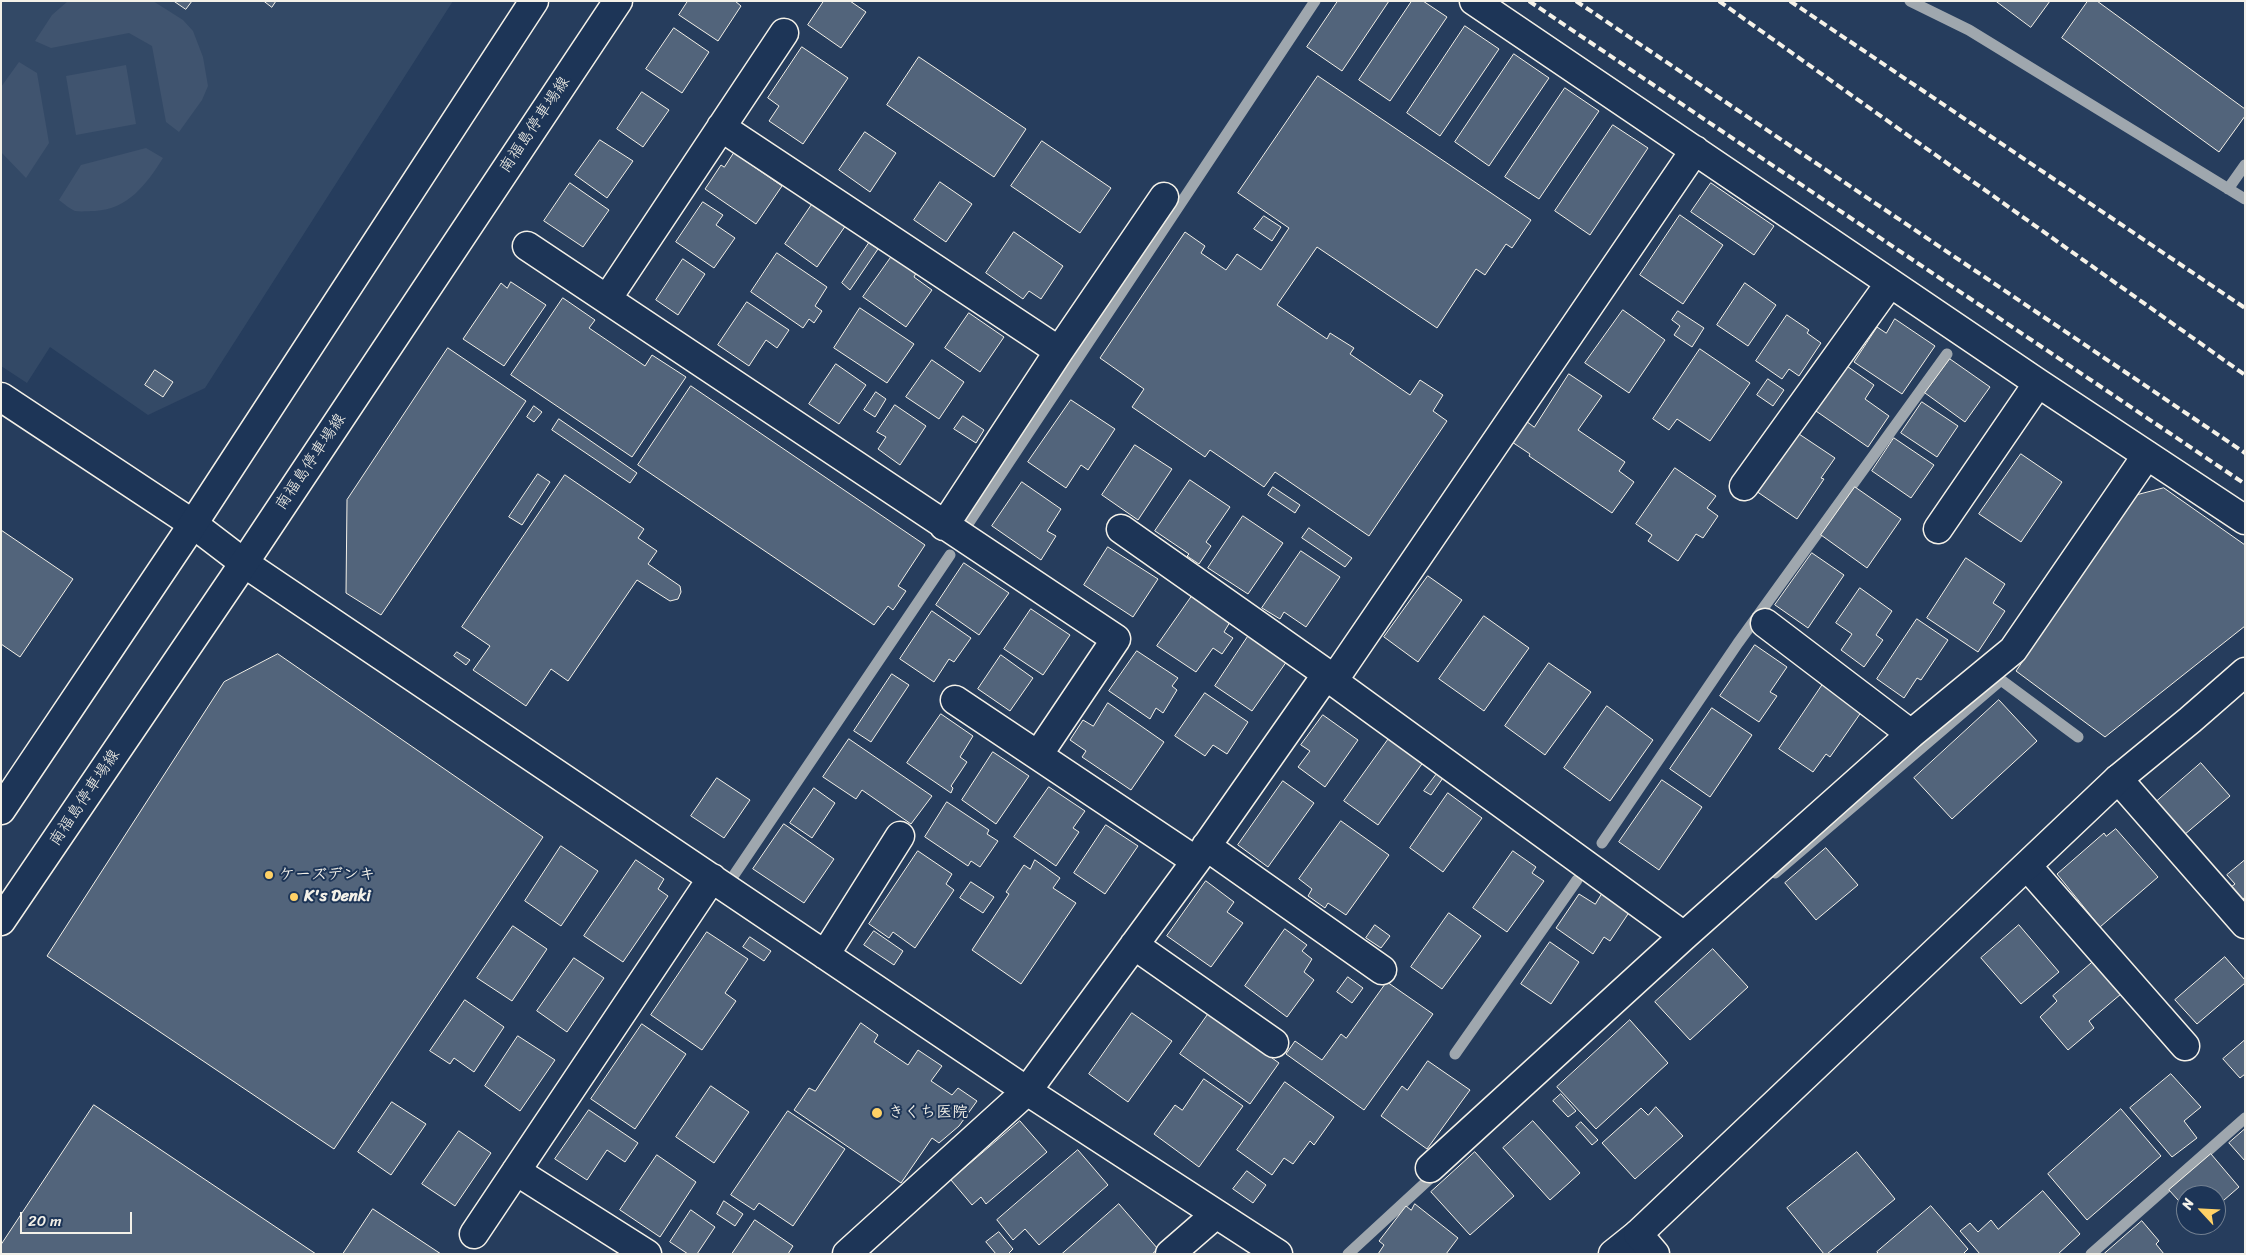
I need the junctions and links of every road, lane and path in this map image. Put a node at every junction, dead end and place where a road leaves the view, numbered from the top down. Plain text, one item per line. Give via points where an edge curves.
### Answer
1 (534, 1) edge
2 (618, 1) edge
3 (1474, 1) edge
4 (784, 33) dead end
5 (721, 127) junction
6 (1695, 150) junction
7 (1164, 197) dead end
8 (527, 246) dead end
9 (1890, 282) junction
10 (607, 299) junction
11 (1059, 350) junction
12 (2038, 383) junction
13 (1, 397) edge
14 (2147, 455) junction
15 (1744, 486) dead end
16 (2245, 520) edge
17 (193, 524) junction
18 (944, 526) junction
19 (1121, 529) dead end
20 (1938, 529) dead end
21 (244, 563) junction
22 (1764, 623) dead end
23 (2245, 672) edge
24 (1330, 677) junction
25 (956, 700) dead end
26 (1911, 734) junction
27 (1038, 755) junction
28 (2118, 779) junction
29 (1, 810) edge
30 (900, 836) dead end
31 (1201, 854) junction
32 (2027, 866) junction
33 (712, 878) junction
34 (1, 921) edge
35 (2245, 924) edge
36 (1684, 936) junction
37 (1134, 945) junction
38 (825, 955) junction
39 (1382, 970) dead end
40 (1274, 1043) dead end
41 (2186, 1046) dead end
42 (1027, 1091) junction
43 (1430, 1168) dead end
44 (516, 1171) junction
45 (1216, 1214) junction
46 (474, 1234) dead end
47 (1647, 1244) edge
48 (647, 1254) edge
49 (847, 1254) edge
50 (1170, 1254) edge
51 (1278, 1254) edge
52 (1613, 1254) edge

1 - 17 street
2 - 21 street, 南福島停車場線
3 - 6 street
4 - 5 street
5 - 10 street
5 - 11 street
6 - 9 street
6 - 24 street
7 - 11 street
8 - 10 street
9 - 12 street
9 - 15 street
10 - 18 street
11 - 18 street
12 - 14 street
12 - 20 street
13 - 17 street
14 - 16 street
14 - 26 street via 2013,650
17 - 21 street
17 - 29 street
18 - 27 street via 1116,639
19 - 24 street
21 - 33 street
21 - 34 street, 南福島停車場線
22 - 26 street
23 - 28 street
24 - 31 street
24 - 36 street
25 - 27 street
26 - 36 street
27 - 31 street
28 - 32 street
28 - 35 street
30 - 38 street
31 - 37 street
31 - 39 street
32 - 41 street
32 - 47 street
33 - 38 street
33 - 44 street
36 - 43 street
37 - 40 street
37 - 42 street
38 - 42 street
42 - 45 street
42 - 49 street
44 - 46 street
44 - 48 street
45 - 50 street
45 - 51 street
47 - 52 street

